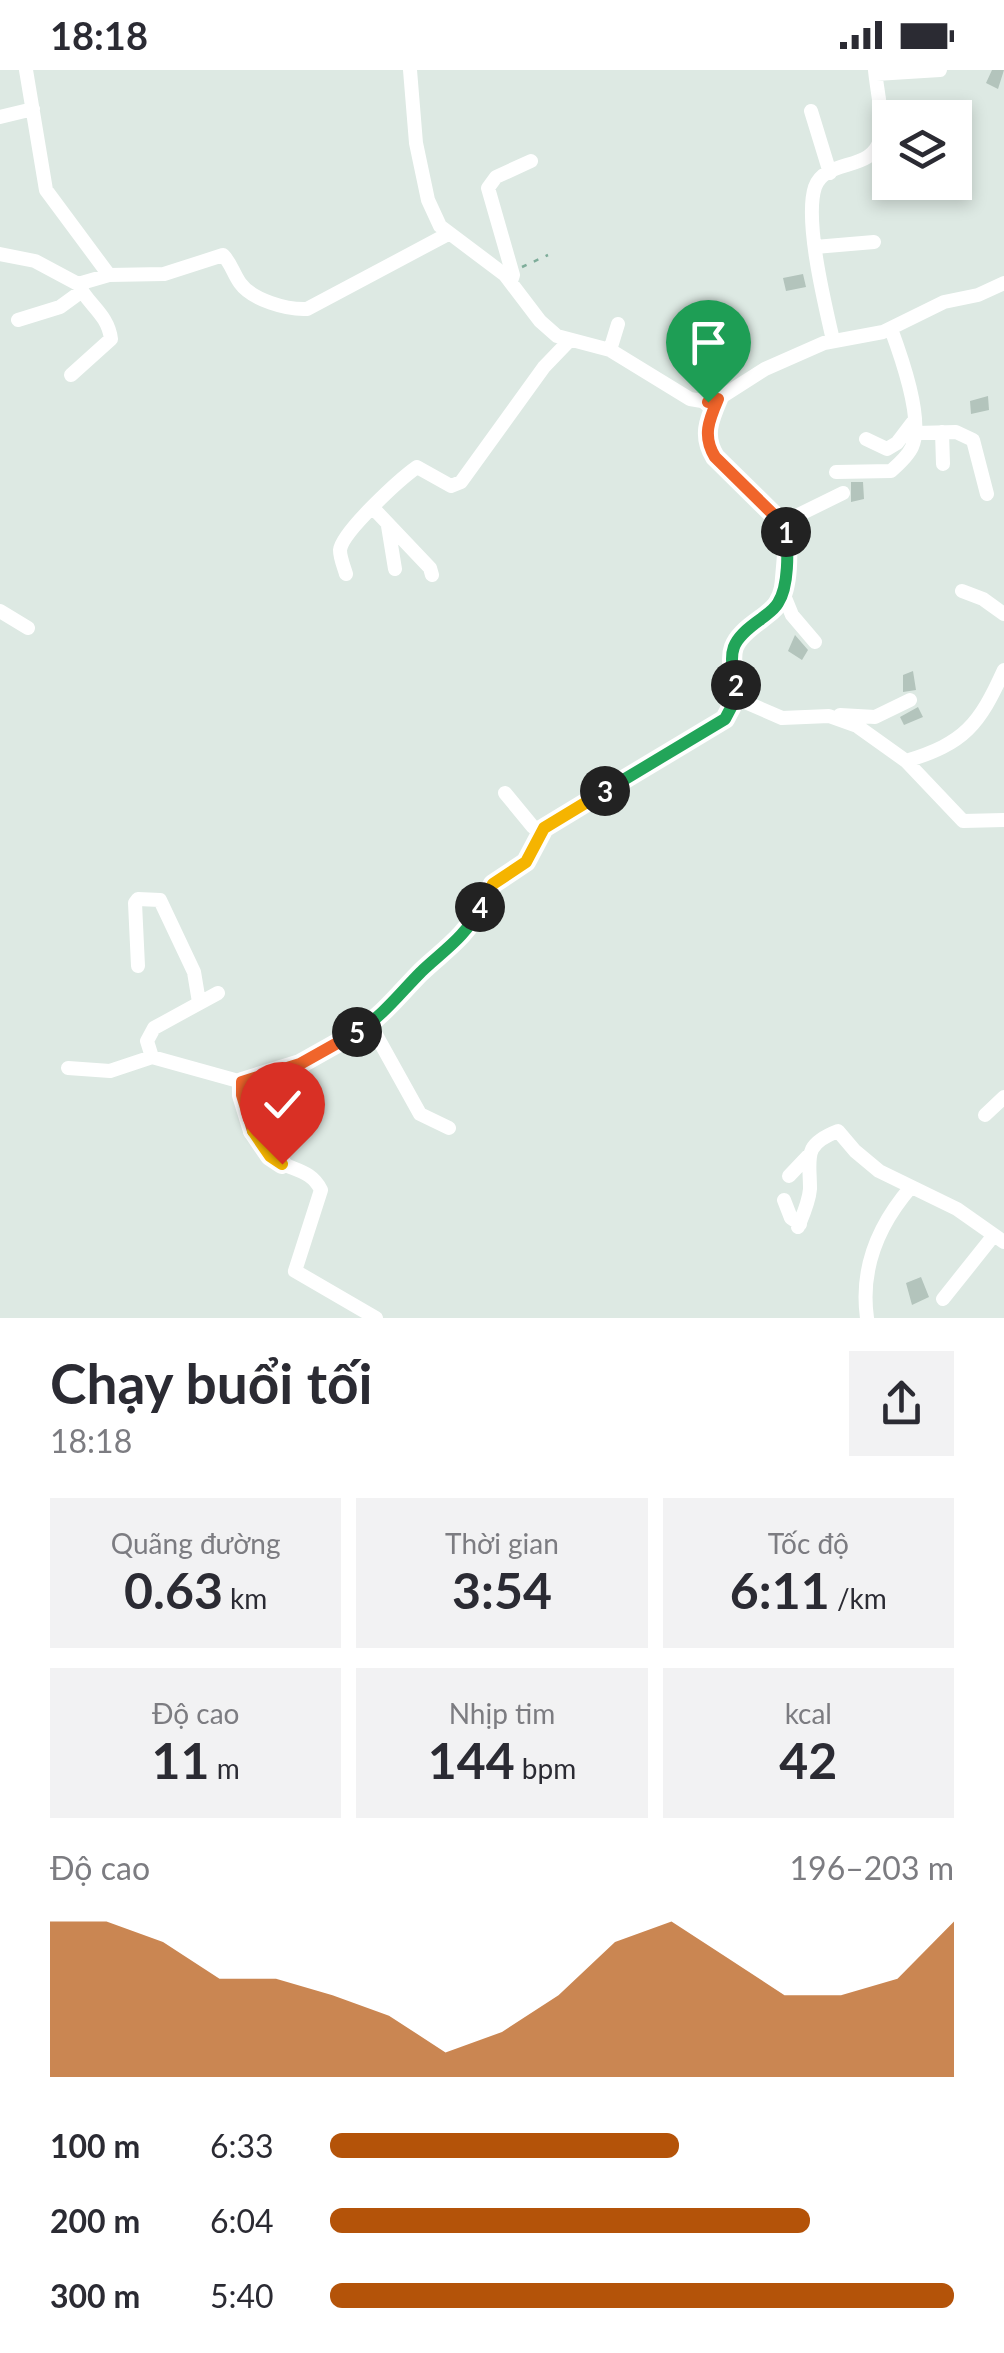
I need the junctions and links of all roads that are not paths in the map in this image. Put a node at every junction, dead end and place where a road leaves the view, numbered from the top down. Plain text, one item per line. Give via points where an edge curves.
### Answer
1 (26, 70) edge
2 (410, 70) edge
3 (940, 70) edge
4 (875, 72) edge
5 (878, 100) edge
6 (33, 110) junction
7 (811, 111) dead end
8 (0, 117) edge
9 (872, 155) edge
10 (531, 160) dead end
11 (830, 173) junction
12 (448, 234) junction
13 (874, 242) dead end
14 (815, 247) junction
15 (0, 254) edge
16 (109, 275) junction
17 (512, 278) junction
18 (1004, 282) edge
19 (80, 288) junction
20 (18, 320) dead end
21 (618, 324) dead end
22 (891, 329) junction
23 (834, 340) junction
24 (569, 341) junction
25 (610, 350) junction
26 (70, 375) dead end
27 (718, 399) junction
28 (915, 428) junction
29 (942, 432) junction
30 (866, 439) dead end
31 (943, 464) dead end
32 (836, 472) dead end
33 (843, 493) dead end
34 (987, 494) dead end
35 (373, 508) junction
36 (782, 523) junction
37 (388, 526) junction
38 (395, 569) dead end
39 (346, 574) dead end
40 (432, 575) dead end
41 (962, 591) dead end
42 (783, 593) junction
43 (0, 611) edge
44 (1004, 614) edge
45 (28, 628) dead end
46 (814, 642) dead end
47 (1004, 670) edge
48 (736, 698) junction
49 (910, 700) dead end
50 (830, 716) junction
51 (906, 761) junction
52 (505, 792) dead end
53 (1004, 820) edge
54 (544, 828) junction
55 (138, 966) dead end
56 (218, 993) dead end
57 (200, 1002) junction
58 (370, 1024) junction
59 (152, 1058) junction
60 (68, 1068) dead end
61 (242, 1082) junction
62 (1004, 1097) edge
63 (985, 1116) dead end
64 (448, 1128) dead end
65 (808, 1156) junction
66 (789, 1176) dead end
67 (911, 1187) junction
68 (784, 1200) dead end
69 (999, 1238) edge
70 (943, 1298) dead end
71 (376, 1318) edge
72 (867, 1318) edge

1 - 6 street
2 - 12 street via 428,200
3 - 4 street
4 - 5 street
6 - 8 street
6 - 16 street via 46,190
7 - 11 street
9 - 11 street
10 - 17 street via 488,188
11 - 14 street via 814,190
12 - 16 street via 306,309 252,294 222,256 164,274
12 - 17 street
13 - 14 street
14 - 23 street
15 - 19 street via 34,261
16 - 19 street
17 - 24 street via 548,329
18 - 22 street
19 - 20 street via 60,307
19 - 26 street via 100,310 111,340
21 - 25 street
22 - 23 street
22 - 28 street via 909,380
23 - 27 street via 765,368
24 - 25 street
24 - 35 street via 460,482 451,486 416,467
25 - 27 street via 690,399
27 - 36 street via 708,446
28 - 29 street
28 - 30 street via 887,448
28 - 32 street via 912,448 891,471
29 - 31 street
29 - 34 street via 973,440
33 - 36 street
35 - 37 street
35 - 39 street via 341,545
36 - 42 street
37 - 38 street
37 - 40 street
41 - 44 street
42 - 46 street
42 - 48 street via 734,644
43 - 45 street
47 - 51 street via 986,711 963,737
48 - 50 street via 782,718
48 - 54 street via 725,719
49 - 50 street via 875,717
50 - 51 street via 857,726
51 - 53 street via 963,821
52 - 54 street via 533,827
54 - 58 street via 526,862 487,890 466,932
55 - 57 street via 135,903 160,900 194,972
56 - 57 street
57 - 59 street via 154,1028 147,1041
58 - 61 street via 300,1064
58 - 64 street via 420,1114
59 - 60 street via 110,1071
59 - 61 street
61 - 71 street via 258,1142 270,1156 315,1179 321,1190 295,1271
62 - 63 street
65 - 66 street
65 - 67 street via 814,1144 838,1131 867,1162
65 - 68 street via 810,1189 799,1226
67 - 69 street
67 - 72 street via 882,1225 869,1264
69 - 70 street

